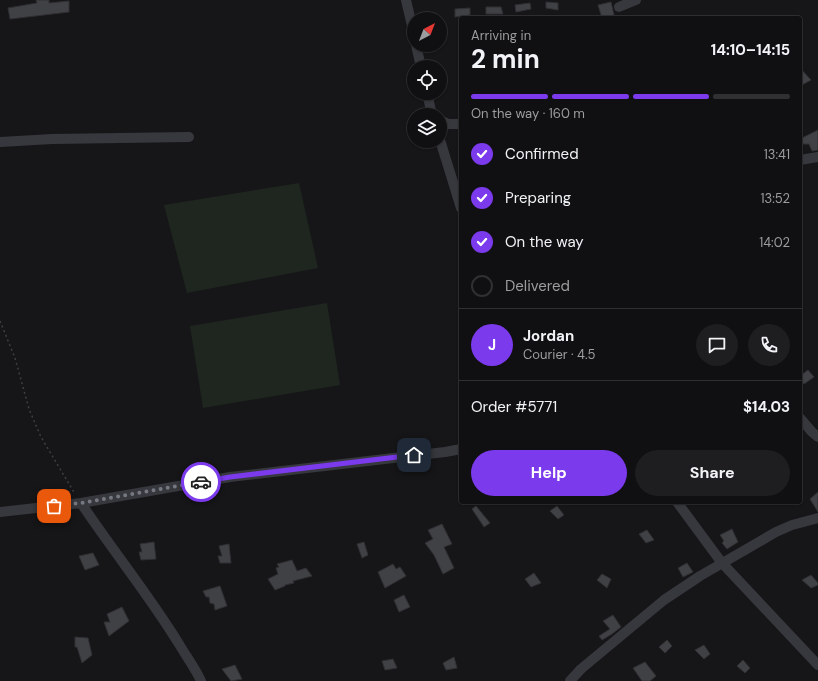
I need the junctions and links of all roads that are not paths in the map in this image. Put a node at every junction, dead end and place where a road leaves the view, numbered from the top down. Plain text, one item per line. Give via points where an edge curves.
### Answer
1 (406, 0) edge
2 (636, 0) edge
3 (619, 6) dead end
4 (409, 12) edge
5 (447, 124) edge
6 (459, 124) edge
7 (189, 137) dead end
8 (0, 142) edge
9 (442, 148) edge
10 (818, 157) edge
11 (802, 160) edge
12 (459, 202) edge
13 (802, 420) edge
14 (818, 437) edge
15 (459, 449) edge
16 (81, 503) junction
17 (678, 504) edge
18 (0, 512) edge
19 (818, 518) edge
20 (722, 563) junction
21 (818, 665) edge
22 (201, 681) edge
23 (570, 681) edge

1 - 4 street
2 - 3 street
5 - 6 street
7 - 8 street
9 - 12 street
10 - 11 street
13 - 14 street
15 - 16 street via 230,477
16 - 18 street
16 - 22 street via 168,626
17 - 20 street
19 - 20 street via 776,532
20 - 21 street
20 - 23 street via 664,600

